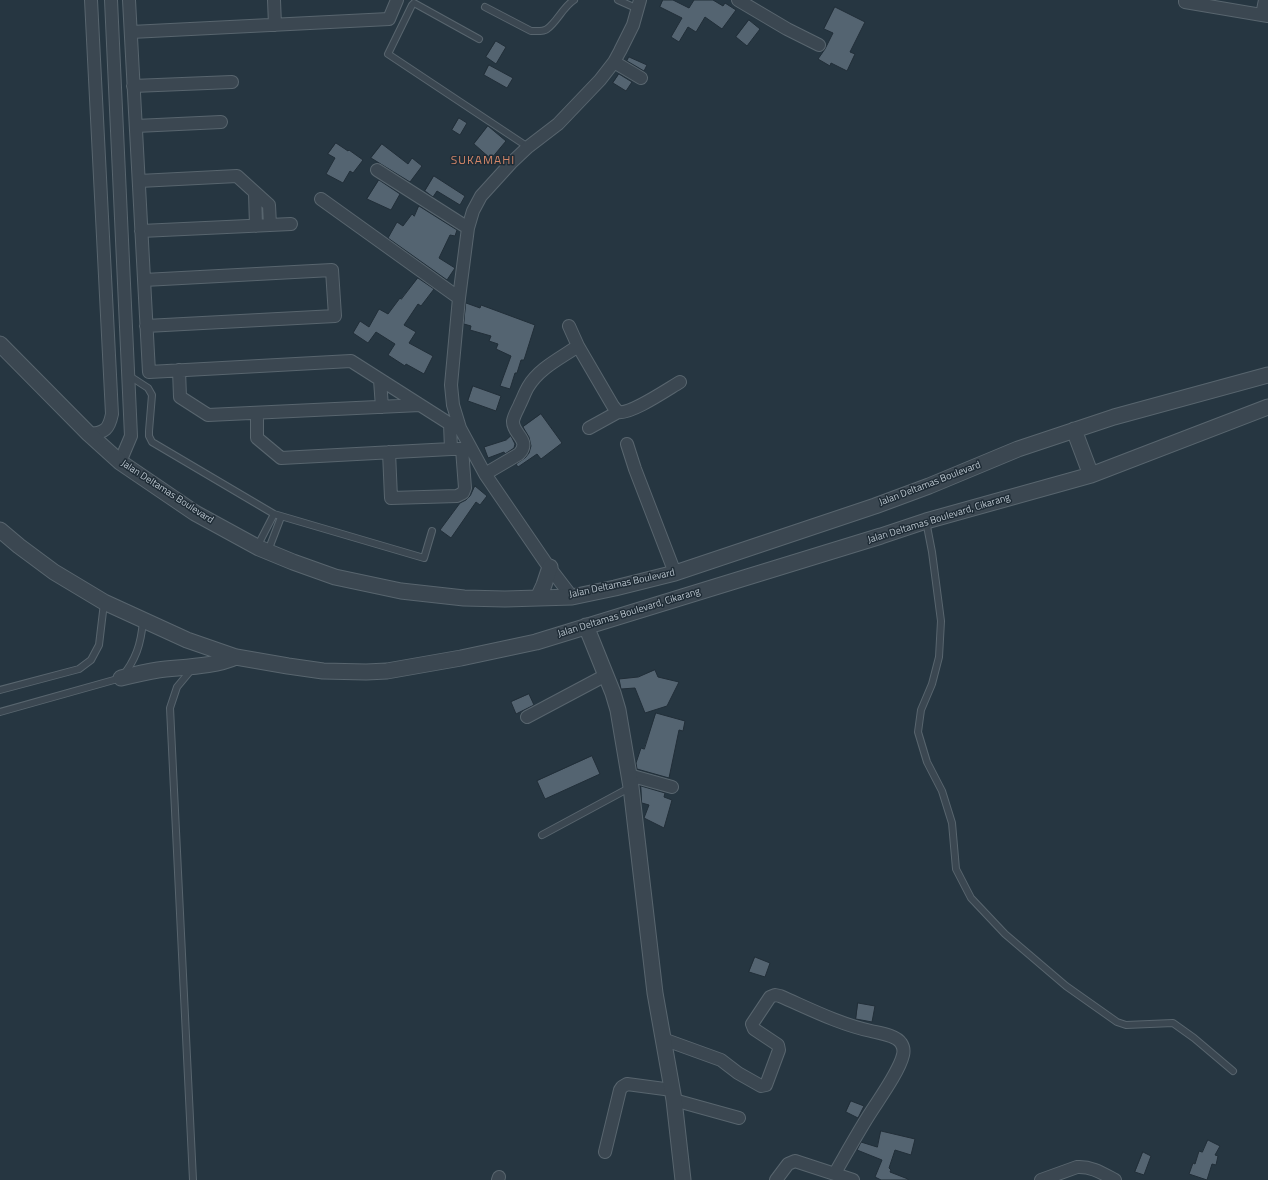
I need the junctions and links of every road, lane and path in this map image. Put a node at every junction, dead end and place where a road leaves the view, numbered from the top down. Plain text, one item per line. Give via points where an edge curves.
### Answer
1 (91, 0) edge
2 (111, 0) edge
3 (129, 0) edge
4 (274, 0) edge
5 (397, 0) edge
6 (574, 0) edge
7 (618, 0) edge
8 (738, 0) edge
9 (1185, 0) edge
10 (1265, 0) edge
11 (639, 5) edge
12 (1232, 5) edge
13 (485, 7) dead end
14 (1265, 15) edge
15 (275, 25) junction
16 (130, 32) junction
17 (479, 39) dead end
18 (819, 45) dead end
19 (614, 62) junction
20 (642, 78) dead end
21 (232, 82) dead end
22 (134, 86) junction
23 (116, 106) junction
24 (135, 106) junction
25 (221, 122) dead end
26 (136, 126) junction
27 (528, 147) junction
28 (377, 170) dead end
29 (138, 181) junction
30 (255, 192) junction
31 (321, 199) dead end
32 (291, 224) dead end
33 (270, 225) junction
34 (256, 226) junction
35 (468, 228) junction
36 (141, 231) junction
37 (103, 243) junction
38 (122, 243) junction
39 (144, 280) junction
40 (458, 298) junction
41 (146, 326) junction
42 (569, 326) dead end
43 (0, 344) edge
44 (578, 346) junction
45 (179, 370) junction
46 (128, 375) junction
47 (1268, 375) edge
48 (380, 380) junction
49 (680, 382) dead end
50 (420, 405) junction
51 (382, 406) junction
52 (1268, 407) edge
53 (618, 412) junction
54 (257, 413) junction
55 (589, 428) dead end
56 (1074, 430) junction
57 (89, 434) junction
58 (627, 444) dead end
59 (451, 449) junction
60 (389, 452) junction
61 (120, 462) junction
62 (485, 474) junction
63 (1090, 475) junction
64 (274, 514) junction
65 (281, 517) junction
66 (926, 520) junction
67 (0, 530) edge
68 (432, 531) dead end
69 (262, 549) junction
70 (550, 567) junction
71 (675, 573) junction
72 (572, 597) junction
73 (538, 598) junction
74 (104, 602) junction
75 (143, 620) junction
76 (586, 626) junction
77 (236, 656) junction
78 (194, 666) junction
79 (606, 674) junction
80 (121, 678) junction
81 (0, 690) edge
82 (0, 712) edge
83 (527, 717) dead end
84 (630, 781) junction
85 (672, 787) dead end
86 (542, 835) dead end
87 (663, 1040) junction
88 (1233, 1071) dead end
89 (673, 1095) junction
90 (739, 1118) dead end
91 (605, 1152) dead end
92 (835, 1173) junction
93 (194, 1180) edge
94 (683, 1180) edge
95 (776, 1180) edge
96 (853, 1180) edge
97 (1041, 1180) edge
98 (1115, 1180) edge

1 - 37 street
2 - 23 street
3 - 16 street
4 - 15 street
5 - 15 street via 389,19
6 - 13 lane via 547,29 540,32 532,31
7 - 11 lane
8 - 18 street
9 - 12 street
10 - 14 street
11 - 19 street via 633,25
12 - 14 street
15 - 16 street
16 - 22 street
17 - 27 lane via 414,3 388,54
19 - 20 street
19 - 27 street via 558,124
21 - 22 street
22 - 24 street
23 - 24 street
23 - 38 street
24 - 26 street
25 - 26 street
26 - 29 street
27 - 35 street via 481,196
28 - 35 street
29 - 30 street via 237,176
29 - 36 street
30 - 33 street via 269,205
30 - 34 street
31 - 40 street
32 - 33 street
33 - 34 street
34 - 36 street
35 - 40 street
36 - 39 street
37 - 38 street
37 - 57 street via 112,414 106,429
38 - 46 street
39 - 41 street
39 - 41 street via 332,270 335,316
40 - 62 street via 451,385 453,405 460,428
41 - 45 street via 149,372
42 - 44 street
43 - 57 street, Jalan Deltamas Boulevard
44 - 53 street
44 - 62 street via 547,366 529,386 513,421 514,428 523,441 522,450
45 - 48 street via 351,361
45 - 54 street via 180,397 208,415
46 - 61 street via 131,436
46 - 64 lane via 148,388 152,395 148,431 152,442
47 - 56 street, Jalan Deltamas Boulevard
48 - 50 street
48 - 51 street
49 - 53 street via 649,401 625,412
50 - 51 street
50 - 59 street via 450,424
51 - 54 street
52 - 63 street, Jalan Deltamas Boulevard, Cikarang
53 - 55 street
54 - 60 street via 257,438 281,458
56 - 63 street
56 - 71 street, Jalan Deltamas Boulevard via 1018,449 875,506
57 - 61 street, Jalan Deltamas Boulevard
58 - 71 street
59 - 60 street
59 - 60 street via 462,449 465,488 463,493 457,496 391,498
61 - 69 street, Jalan Deltamas Boulevard via 195,513
62 - 70 street
63 - 66 street, Jalan Deltamas Boulevard, Cikarang
64 - 65 lane
64 - 69 lane
65 - 68 lane via 424,558
65 - 69 lane
66 - 76 street, Jalan Deltamas Boulevard, Cikarang
66 - 88 lane via 941,621 939,657 932,684 921,710 918,732 927,762 942,791 952,823 956,869 971,898 1005,934 1059,981 1117,1022 1173,1023
67 - 74 street, Jalan Deltamas Boulevard, Cikarang via 54,572
69 - 73 street, Jalan Deltamas Boulevard via 335,577 400,592 464,598
70 - 72 street
70 - 73 street
71 - 72 street, Jalan Deltamas Boulevard
72 - 73 street, Jalan Deltamas Boulevard
74 - 75 street, Jalan Deltamas Boulevard, Cikarang
74 - 81 lane via 99,645 91,660 78,669
75 - 77 street, Jalan Deltamas Boulevard, Cikarang via 187,640
75 - 80 lane via 138,648 130,667
76 - 77 street, Jalan Deltamas Boulevard, Cikarang via 536,642 387,671 323,671
76 - 79 street
77 - 78 street via 228,660
78 - 80 street
78 - 93 lane via 177,687 170,708
79 - 83 street
79 - 84 street via 618,710
80 - 82 lane
84 - 85 street
84 - 86 lane
84 - 87 street via 650,956
87 - 89 street
87 - 92 street via 721,1060 761,1086 766,1086 779,1050 778,1045 754,1029 752,1024 773,995 843,1024 898,1040 903,1048 899,1065
89 - 90 street
89 - 91 street via 627,1084 622,1087
89 - 94 street
92 - 95 street via 795,1161 781,1171
92 - 96 street
97 - 98 street via 1077,1167 1098,1171

